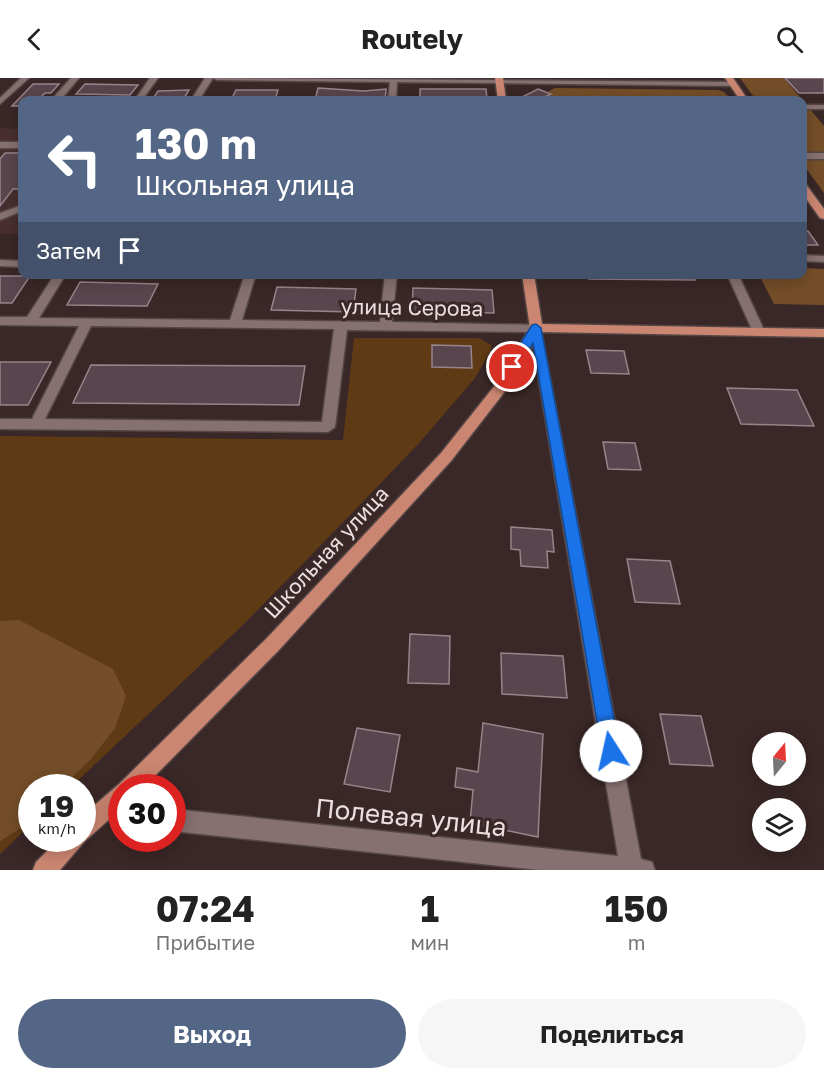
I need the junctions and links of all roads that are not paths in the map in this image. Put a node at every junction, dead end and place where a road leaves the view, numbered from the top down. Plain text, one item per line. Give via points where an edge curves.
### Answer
1 (24, 78) edge
2 (75, 78) edge
3 (154, 78) edge
4 (209, 78) edge
5 (216, 78) edge
6 (286, 78) edge
7 (394, 79) edge
8 (499, 80) edge
9 (634, 81) edge
10 (731, 81) edge
11 (60, 96) edge
12 (141, 96) edge
13 (198, 96) edge
14 (392, 96) edge
15 (501, 96) edge
16 (741, 96) edge
17 (0, 102) edge
18 (807, 107) edge
19 (824, 107) edge
20 (0, 145) edge
21 (18, 145) edge
22 (807, 156) edge
23 (824, 156) edge
24 (807, 192) edge
25 (18, 210) edge
26 (824, 216) edge
27 (0, 217) edge
28 (807, 258) edge
29 (824, 259) edge
30 (0, 263) edge
31 (18, 264) edge
32 (58, 279) edge
33 (249, 279) edge
34 (391, 279) edge
35 (529, 279) edge
36 (734, 279) edge
37 (0, 321) edge
38 (30, 321) junction
39 (87, 322) junction
40 (235, 324) junction
41 (341, 325) junction
42 (386, 326) junction
43 (536, 328) junction
44 (759, 332) junction
45 (824, 333) edge
46 (0, 424) edge
47 (36, 424) junction
48 (142, 774) edge
49 (108, 807) edge
50 (96, 819) edge
51 (186, 821) edge
52 (62, 852) edge
53 (636, 869) edge
54 (44, 870) edge

1 - 17 street
2 - 11 street
3 - 12 street
4 - 13 street
5 - 6 street
6 - 7 street
7 - 8 street
7 - 14 street
8 - 9 street
8 - 15 main road
9 - 10 street
10 - 16 main road
18 - 19 street
20 - 21 street
22 - 23 street
24 - 26 main road
25 - 27 street
28 - 29 street
30 - 31 street
32 - 38 street
33 - 40 street
34 - 42 street
35 - 43 main road
36 - 44 street
37 - 38 street, улица Серова
38 - 39 street, улица Серова
39 - 40 street, улица Серова
39 - 47 street
40 - 41 street, улица Серова
41 - 42 street, улица Серова
41 - 47 street via 327,427
42 - 43 street, улица Серова
43 - 44 main road, улица Серова
43 - 48 main road, Школьная улица via 501,387 446,457 273,644
43 - 53 street
44 - 45 main road, улица Серова
46 - 47 street
49 - 50 main road
51 - 53 street, Полевая улица
52 - 54 main road

